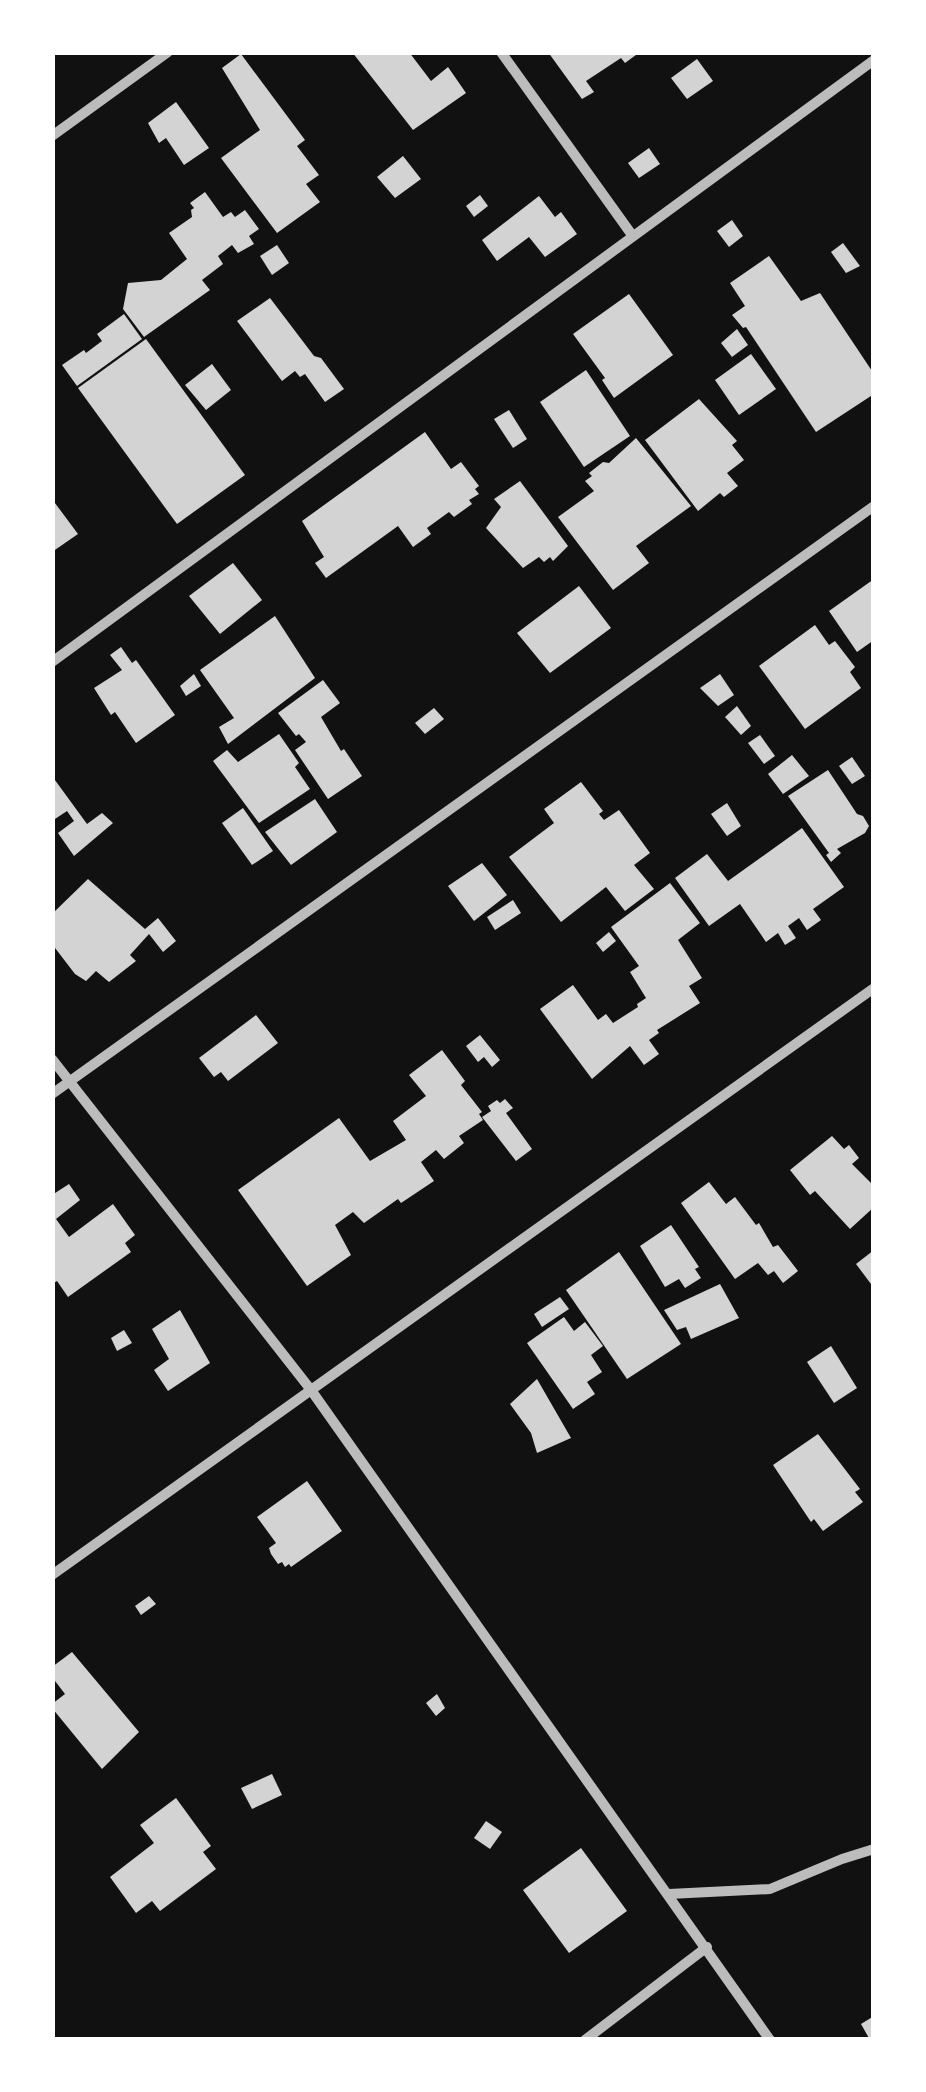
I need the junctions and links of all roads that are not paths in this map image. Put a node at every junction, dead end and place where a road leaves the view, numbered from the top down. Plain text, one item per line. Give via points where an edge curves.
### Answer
1 (168, 52) edge
2 (501, 52) edge
3 (874, 60) edge
4 (52, 136) edge
5 (632, 235) junction
6 (874, 506) edge
7 (52, 662) edge
8 (874, 988) edge
9 (52, 1060) edge
10 (70, 1082) junction
11 (52, 1094) edge
12 (311, 1390) junction
13 (52, 1575) edge
14 (874, 1849) edge
15 (668, 1894) junction
16 (706, 1948) junction
17 (585, 2040) edge
18 (770, 2040) edge

1 - 4 street
2 - 5 street
3 - 5 street
5 - 7 street
6 - 10 street
8 - 12 street
9 - 10 street
10 - 11 street
10 - 12 street
12 - 13 street
12 - 15 street
14 - 15 street via 770,1890
15 - 16 street
16 - 17 street
16 - 18 street

